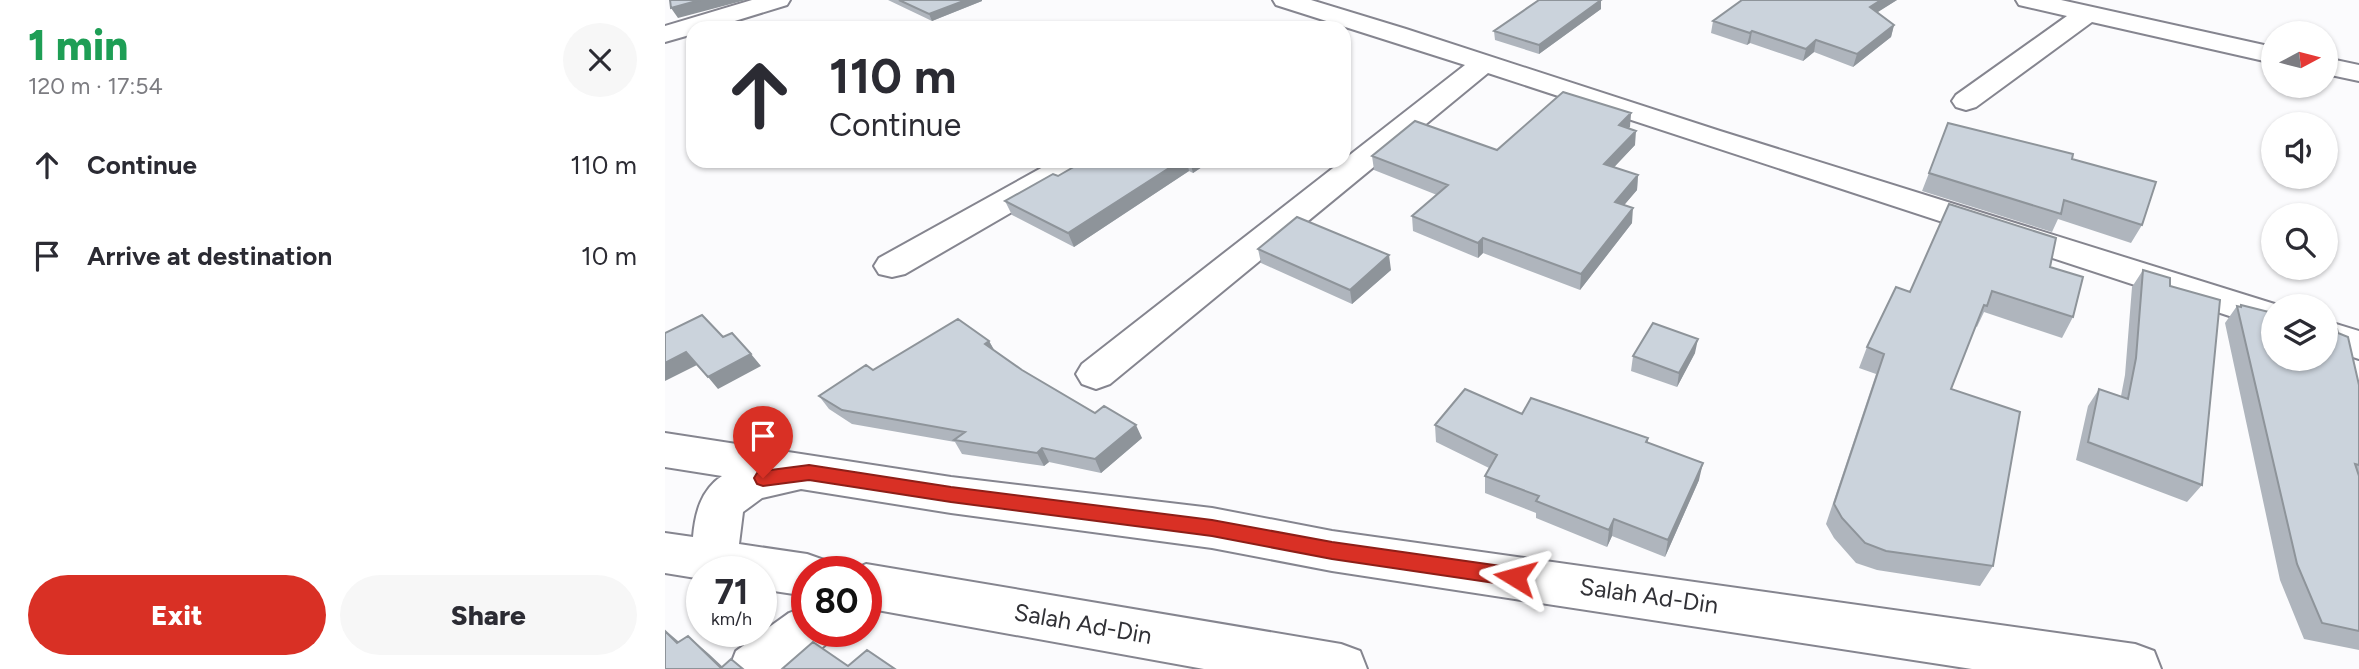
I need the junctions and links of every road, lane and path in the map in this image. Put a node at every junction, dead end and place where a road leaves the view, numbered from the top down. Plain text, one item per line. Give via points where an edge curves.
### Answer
1 (778, 0) edge
2 (1285, 0) edge
3 (2028, 0) edge
4 (2086, 13) junction
5 (708, 21) edge
6 (1312, 21) edge
7 (1351, 27) edge
8 (686, 28) edge
9 (665, 34) edge
10 (2261, 52) edge
11 (1483, 64) junction
12 (2338, 69) edge
13 (2359, 73) edge
14 (1966, 101) dead end
15 (1065, 168) edge
16 (892, 266) dead end
17 (2261, 313) edge
18 (2338, 338) edge
19 (2359, 345) edge
20 (1096, 374) dead end
21 (665, 450) edge
22 (809, 472) junction
23 (665, 553) edge
24 (690, 556) edge
25 (715, 556) edge
26 (882, 589) edge
27 (791, 641) edge
28 (755, 669) edge
29 (1341, 669) edge
30 (2135, 669) edge

1 - 5 main road
2 - 6 main road
3 - 4 main road
4 - 10 main road
4 - 14 main road
7 - 11 main road via 1397,34
8 - 9 main road
11 - 17 main road
11 - 20 main road
12 - 13 main road
15 - 16 main road
18 - 19 main road
21 - 22 main road, Salah Ad-Din
22 - 25 main road via 763,478 733,492 720,509
22 - 30 main road, Salah Ad-Din via 1212,528 1332,551
23 - 24 main road
26 - 29 main road, Salah Ad-Din
27 - 28 main road

